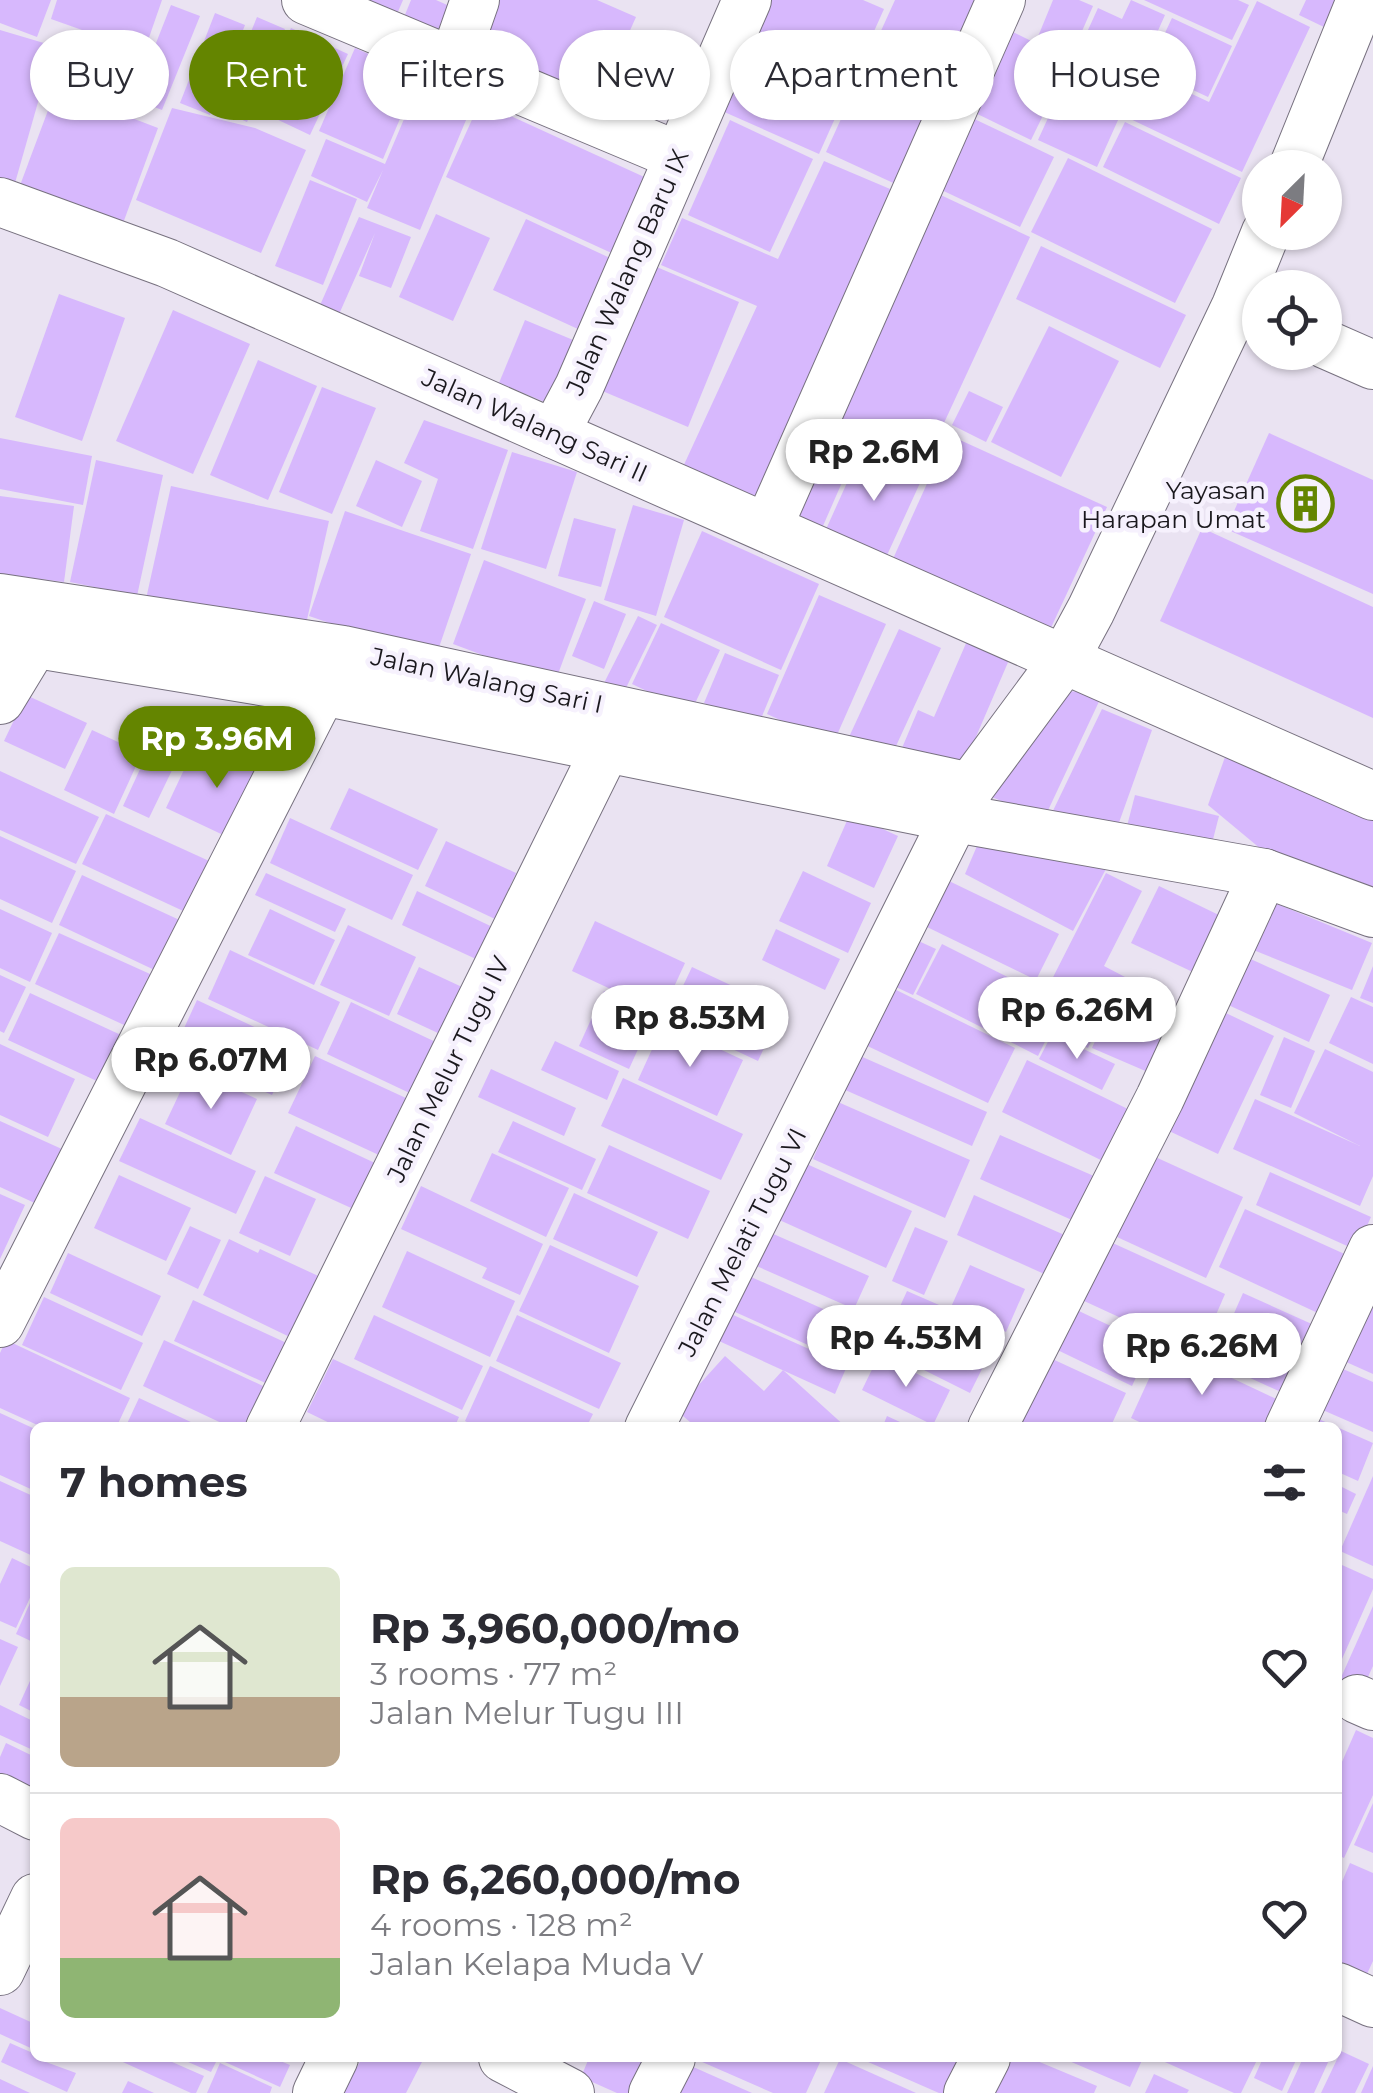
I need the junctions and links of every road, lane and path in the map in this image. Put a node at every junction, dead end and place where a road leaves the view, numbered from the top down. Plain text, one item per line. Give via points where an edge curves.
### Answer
1 (306, 0) edge
2 (476, 0) edge
3 (747, 0) edge
4 (1001, 0) edge
5 (1361, 0) edge
6 (380, 30) edge
7 (465, 30) edge
8 (539, 96) edge
9 (1300, 150) edge
10 (678, 156) junction
11 (0, 202) edge
12 (1242, 322) edge
13 (1342, 351) edge
14 (1373, 365) edge
15 (554, 434) junction
16 (768, 527) junction
17 (24, 623) edge
18 (343, 650) junction
19 (1064, 660) junction
20 (322, 691) junction
21 (0, 700) edge
22 (615, 729) junction
23 (1373, 796) edge
24 (962, 803) junction
25 (1264, 873) junction
26 (1373, 914) edge
27 (1373, 1250) edge
28 (0, 1323) edge
29 (273, 1422) edge
30 (652, 1422) edge
31 (995, 1422) edge
32 (1292, 1422) edge
33 (0, 1798) edge
34 (30, 1813) edge
35 (30, 1908) edge
36 (0, 1971) edge
37 (1342, 1989) edge
38 (1373, 2003) edge
39 (332, 2062) edge
40 (511, 2062) edge
41 (669, 2062) edge
42 (984, 2062) edge
43 (317, 2093) edge
44 (570, 2093) edge
45 (653, 2093) edge
46 (968, 2093) edge

1 - 6 street
2 - 7 street
3 - 10 street, Jalan Walang Baru IX
4 - 16 street
5 - 9 street
8 - 10 street
10 - 15 street, Jalan Walang Baru IX
11 - 15 street, Jalan Walang Sari II via 167,263
12 - 19 street, Jalan Melati Tugu VI
13 - 14 street
15 - 16 street, Jalan Walang Sari II
16 - 19 street, Jalan Walang Sari II
17 - 18 street, Jalan Walang Sari I
17 - 20 street
17 - 21 street
18 - 20 street
18 - 22 street, Jalan Walang Sari I
19 - 23 street, Jalan Walang Sari II
19 - 24 street, Jalan Melati Tugu VI
20 - 22 street
20 - 28 street
22 - 24 street, Jalan Walang Sari I
22 - 29 street, Jalan Melur Tugu IV
24 - 25 street, Jalan Walang Sari I
24 - 30 street, Jalan Melati Tugu VI
25 - 26 street, Jalan Walang Sari I
25 - 31 street via 1160,1098
27 - 32 street
33 - 34 street
35 - 36 street
37 - 38 street
39 - 43 street
40 - 44 street
41 - 45 street
42 - 46 street

